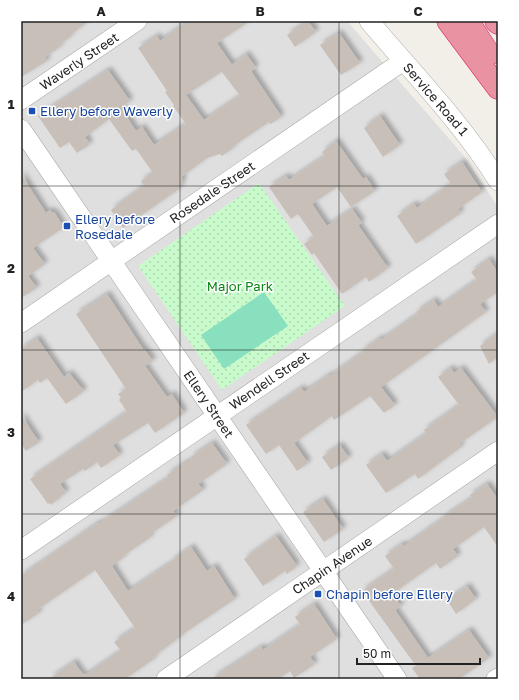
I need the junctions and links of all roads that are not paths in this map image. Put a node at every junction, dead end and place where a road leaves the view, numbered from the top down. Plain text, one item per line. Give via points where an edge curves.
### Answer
1 (137, 21) edge
2 (369, 21) edge
3 (448, 21) edge
4 (468, 21) edge
5 (496, 21) edge
6 (498, 24) edge
7 (403, 61) junction
8 (498, 68) edge
9 (498, 88) edge
10 (21, 100) edge
11 (21, 129) edge
12 (498, 181) edge
13 (498, 224) edge
14 (111, 261) junction
15 (21, 323) edge
16 (217, 416) junction
17 (498, 451) edge
18 (21, 550) edge
19 (323, 571) junction
20 (166, 679) edge
21 (397, 679) edge

1 - 10 street, Waverly Street
2 - 7 street, Service Road 1
3 - 9 highway
4 - 8 highway
5 - 6 highway
7 - 12 street, Service Road 1 via 466,134
7 - 14 street, Rosedale Street
11 - 14 street, Ellery Street
13 - 16 street, Wendell Street
14 - 15 street, Rosedale Street
14 - 16 street, Ellery Street
16 - 18 street, Wendell Street
16 - 19 street, Ellery Street
17 - 19 street, Chapin Avenue
19 - 20 street, Chapin Avenue
19 - 21 street, Ellery Street

